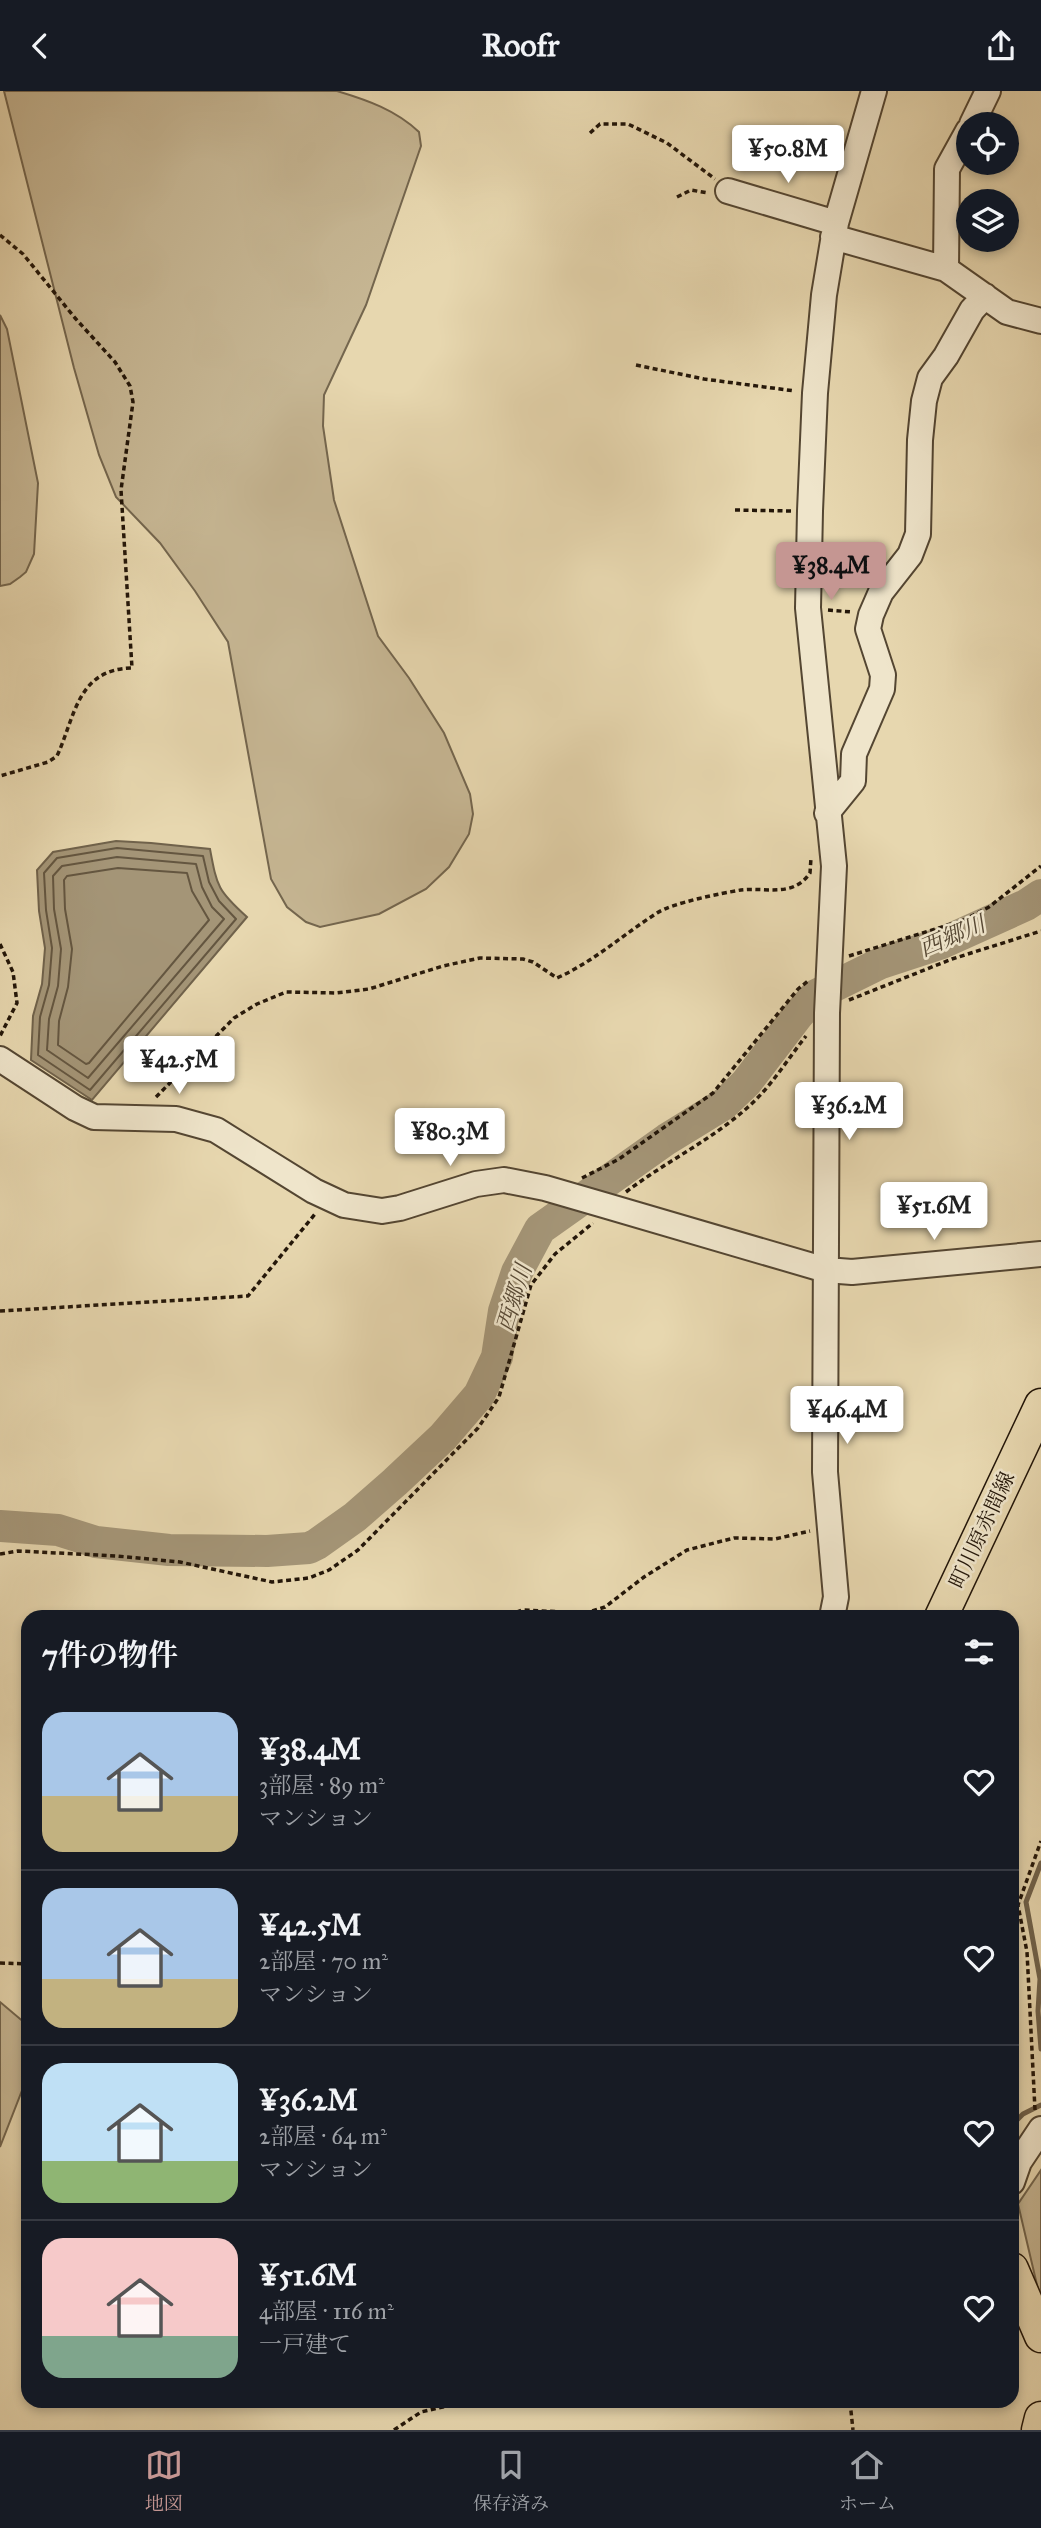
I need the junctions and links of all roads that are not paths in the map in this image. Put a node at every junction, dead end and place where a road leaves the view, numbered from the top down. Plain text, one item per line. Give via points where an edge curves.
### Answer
1 (874, 91) edge
2 (988, 91) edge
3 (978, 112) edge
4 (956, 153) edge
5 (728, 191) road end
6 (834, 230) junction
7 (946, 269) junction
8 (985, 296) junction
9 (1041, 321) edge
10 (827, 813) junction
11 (0, 1059) edge
12 (1041, 1254) edge
13 (826, 1270) junction
14 (1041, 1405) edge
15 (833, 1610) edge
16 (944, 1610) edge
17 (1038, 2123) edge
18 (1019, 2162) edge
19 (1020, 2301) edge
20 (1041, 2336) edge
21 (1041, 2418) edge
22 (1038, 2430) edge

1 - 6 street
2 - 3 street
4 - 7 street via 947,169
5 - 6 street
6 - 7 street
6 - 10 street via 814,393 808,608
7 - 8 street
8 - 9 street via 1007,312
8 - 10 street via 929,378 920,440 918,534 911,555 881,592 868,629 883,675 882,689 854,754 853,781
10 - 13 street via 834,866 827,1010
11 - 13 street via 94,1117 176,1119 216,1129 327,1199 361,1209 400,1208 504,1180
12 - 13 street via 852,1272
13 - 15 street via 825,1472
14 - 16 main road, 町川原赤間線
17 - 18 street
19 - 20 main road
21 - 22 main road

